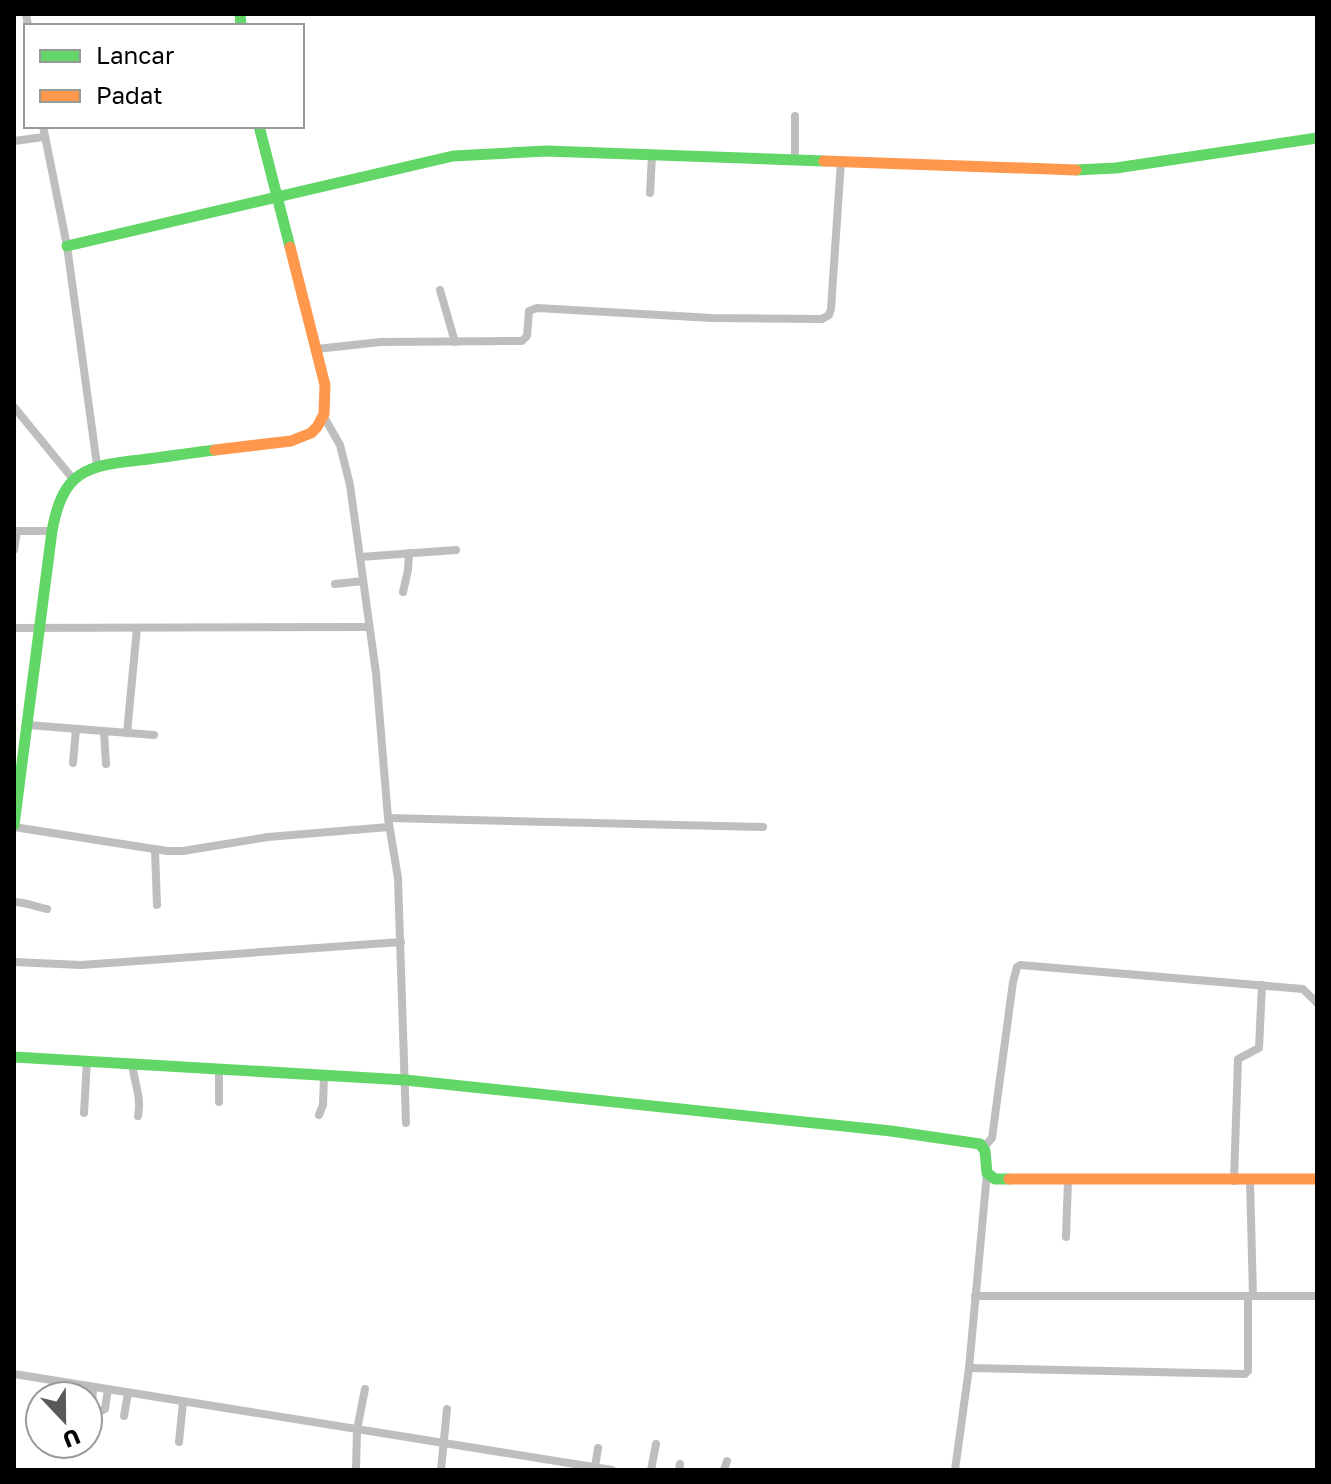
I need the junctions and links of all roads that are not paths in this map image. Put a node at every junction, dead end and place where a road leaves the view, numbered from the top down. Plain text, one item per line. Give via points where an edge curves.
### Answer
1 (795, 116) dead end
2 (43, 128) edge
3 (260, 128) edge
4 (44, 137) junction
5 (1317, 138) edge
6 (14, 141) edge
7 (652, 156) junction
8 (795, 160) junction
9 (841, 161) junction
10 (650, 193) dead end
11 (277, 196) junction
12 (67, 246) junction
13 (440, 290) dead end
14 (455, 342) junction
15 (316, 349) junction
16 (14, 407) edge
17 (324, 417) junction
18 (97, 465) junction
19 (73, 479) junction
20 (16, 531) edge
21 (52, 531) junction
22 (14, 550) edge
23 (456, 550) dead end
24 (409, 553) junction
25 (360, 557) junction
26 (363, 581) junction
27 (335, 584) dead end
28 (403, 592) dead end
29 (369, 627) junction
30 (14, 628) edge
31 (40, 628) junction
32 (137, 628) junction
33 (28, 725) junction
34 (76, 729) junction
35 (104, 732) junction
36 (127, 733) junction
37 (154, 735) dead end
38 (73, 763) dead end
39 (106, 764) dead end
40 (389, 823) junction
41 (14, 826) edge
42 (763, 827) dead end
43 (155, 850) junction
44 (14, 902) edge
45 (157, 905) dead end
46 (47, 909) dead end
47 (401, 942) junction
48 (14, 962) edge
49 (1262, 985) junction
50 (1317, 1003) edge
51 (14, 1057) edge
52 (87, 1061) junction
53 (132, 1063) junction
54 (219, 1069) junction
55 (324, 1075) junction
56 (405, 1080) junction
57 (219, 1102) dead end
58 (84, 1113) dead end
59 (319, 1115) dead end
60 (138, 1116) dead end
61 (406, 1123) dead end
62 (984, 1147) junction
63 (987, 1173) junction
64 (1317, 1179) edge
65 (1068, 1180) junction
66 (1230, 1180) junction
67 (1250, 1180) junction
68 (1066, 1237) dead end
69 (975, 1296) junction
70 (1250, 1296) junction
71 (1317, 1296) edge
72 (969, 1368) junction
73 (14, 1374) edge
74 (50, 1380) edge
75 (104, 1388) edge
76 (108, 1389) junction
77 (365, 1389) dead end
78 (128, 1393) junction
79 (183, 1402) junction
80 (447, 1409) dead end
81 (104, 1410) edge
82 (124, 1416) dead end
83 (357, 1430) junction
84 (179, 1442) dead end
85 (442, 1442) junction
86 (656, 1444) dead end
87 (598, 1448) dead end
88 (595, 1467) junction
89 (356, 1470) edge
90 (441, 1470) edge
91 (612, 1470) edge
92 (651, 1470) edge
93 (955, 1470) edge

1 - 8 street
2 - 4 street
3 - 11 street
4 - 6 street
4 - 12 street
5 - 9 street via 1116,168
7 - 8 street
7 - 10 street
7 - 11 street via 546,151 453,156
8 - 9 street
9 - 14 street via 831,309 822,319 537,308 529,311 522,341
11 - 12 street
11 - 15 street
12 - 18 street
13 - 14 street
14 - 15 street
15 - 17 street via 325,385
16 - 19 street
17 - 18 street via 313,433 291,441
17 - 25 street via 345,460
18 - 19 street
19 - 21 street via 63,491
20 - 21 street
20 - 22 street
21 - 31 street
23 - 24 street
24 - 25 street
24 - 28 street
25 - 26 street
26 - 27 street
26 - 29 street
29 - 32 street
29 - 40 street
30 - 31 street
31 - 32 street
31 - 33 street
32 - 36 street
33 - 34 street
33 - 41 street
34 - 35 street
34 - 38 street
35 - 36 street
35 - 39 street
36 - 37 street
40 - 42 street
40 - 43 street via 183,851
40 - 47 street
41 - 43 street
43 - 45 street
44 - 46 street
47 - 48 street via 81,965
47 - 56 street
49 - 50 street via 1303,989
49 - 62 street via 1019,966 992,1138
49 - 66 street via 1259,1048 1238,1059
51 - 52 street
52 - 53 street
52 - 58 street
53 - 54 street
53 - 60 street via 141,1102
54 - 55 street
54 - 57 street
55 - 56 street
55 - 59 street
56 - 61 street
56 - 62 street via 891,1131
62 - 63 street
63 - 65 street via 995,1179
63 - 69 street
64 - 67 street
65 - 66 street
65 - 68 street
66 - 67 street
67 - 70 street
69 - 70 street
69 - 72 street
70 - 71 street
70 - 72 street via 1245,1374
72 - 93 street
73 - 74 street
75 - 76 street
76 - 78 street
76 - 81 street
77 - 83 street
78 - 79 street
78 - 82 street
79 - 83 street
79 - 84 street
80 - 85 street
83 - 85 street
83 - 89 street
85 - 88 street
85 - 90 street
86 - 92 street
87 - 88 street
88 - 91 street

